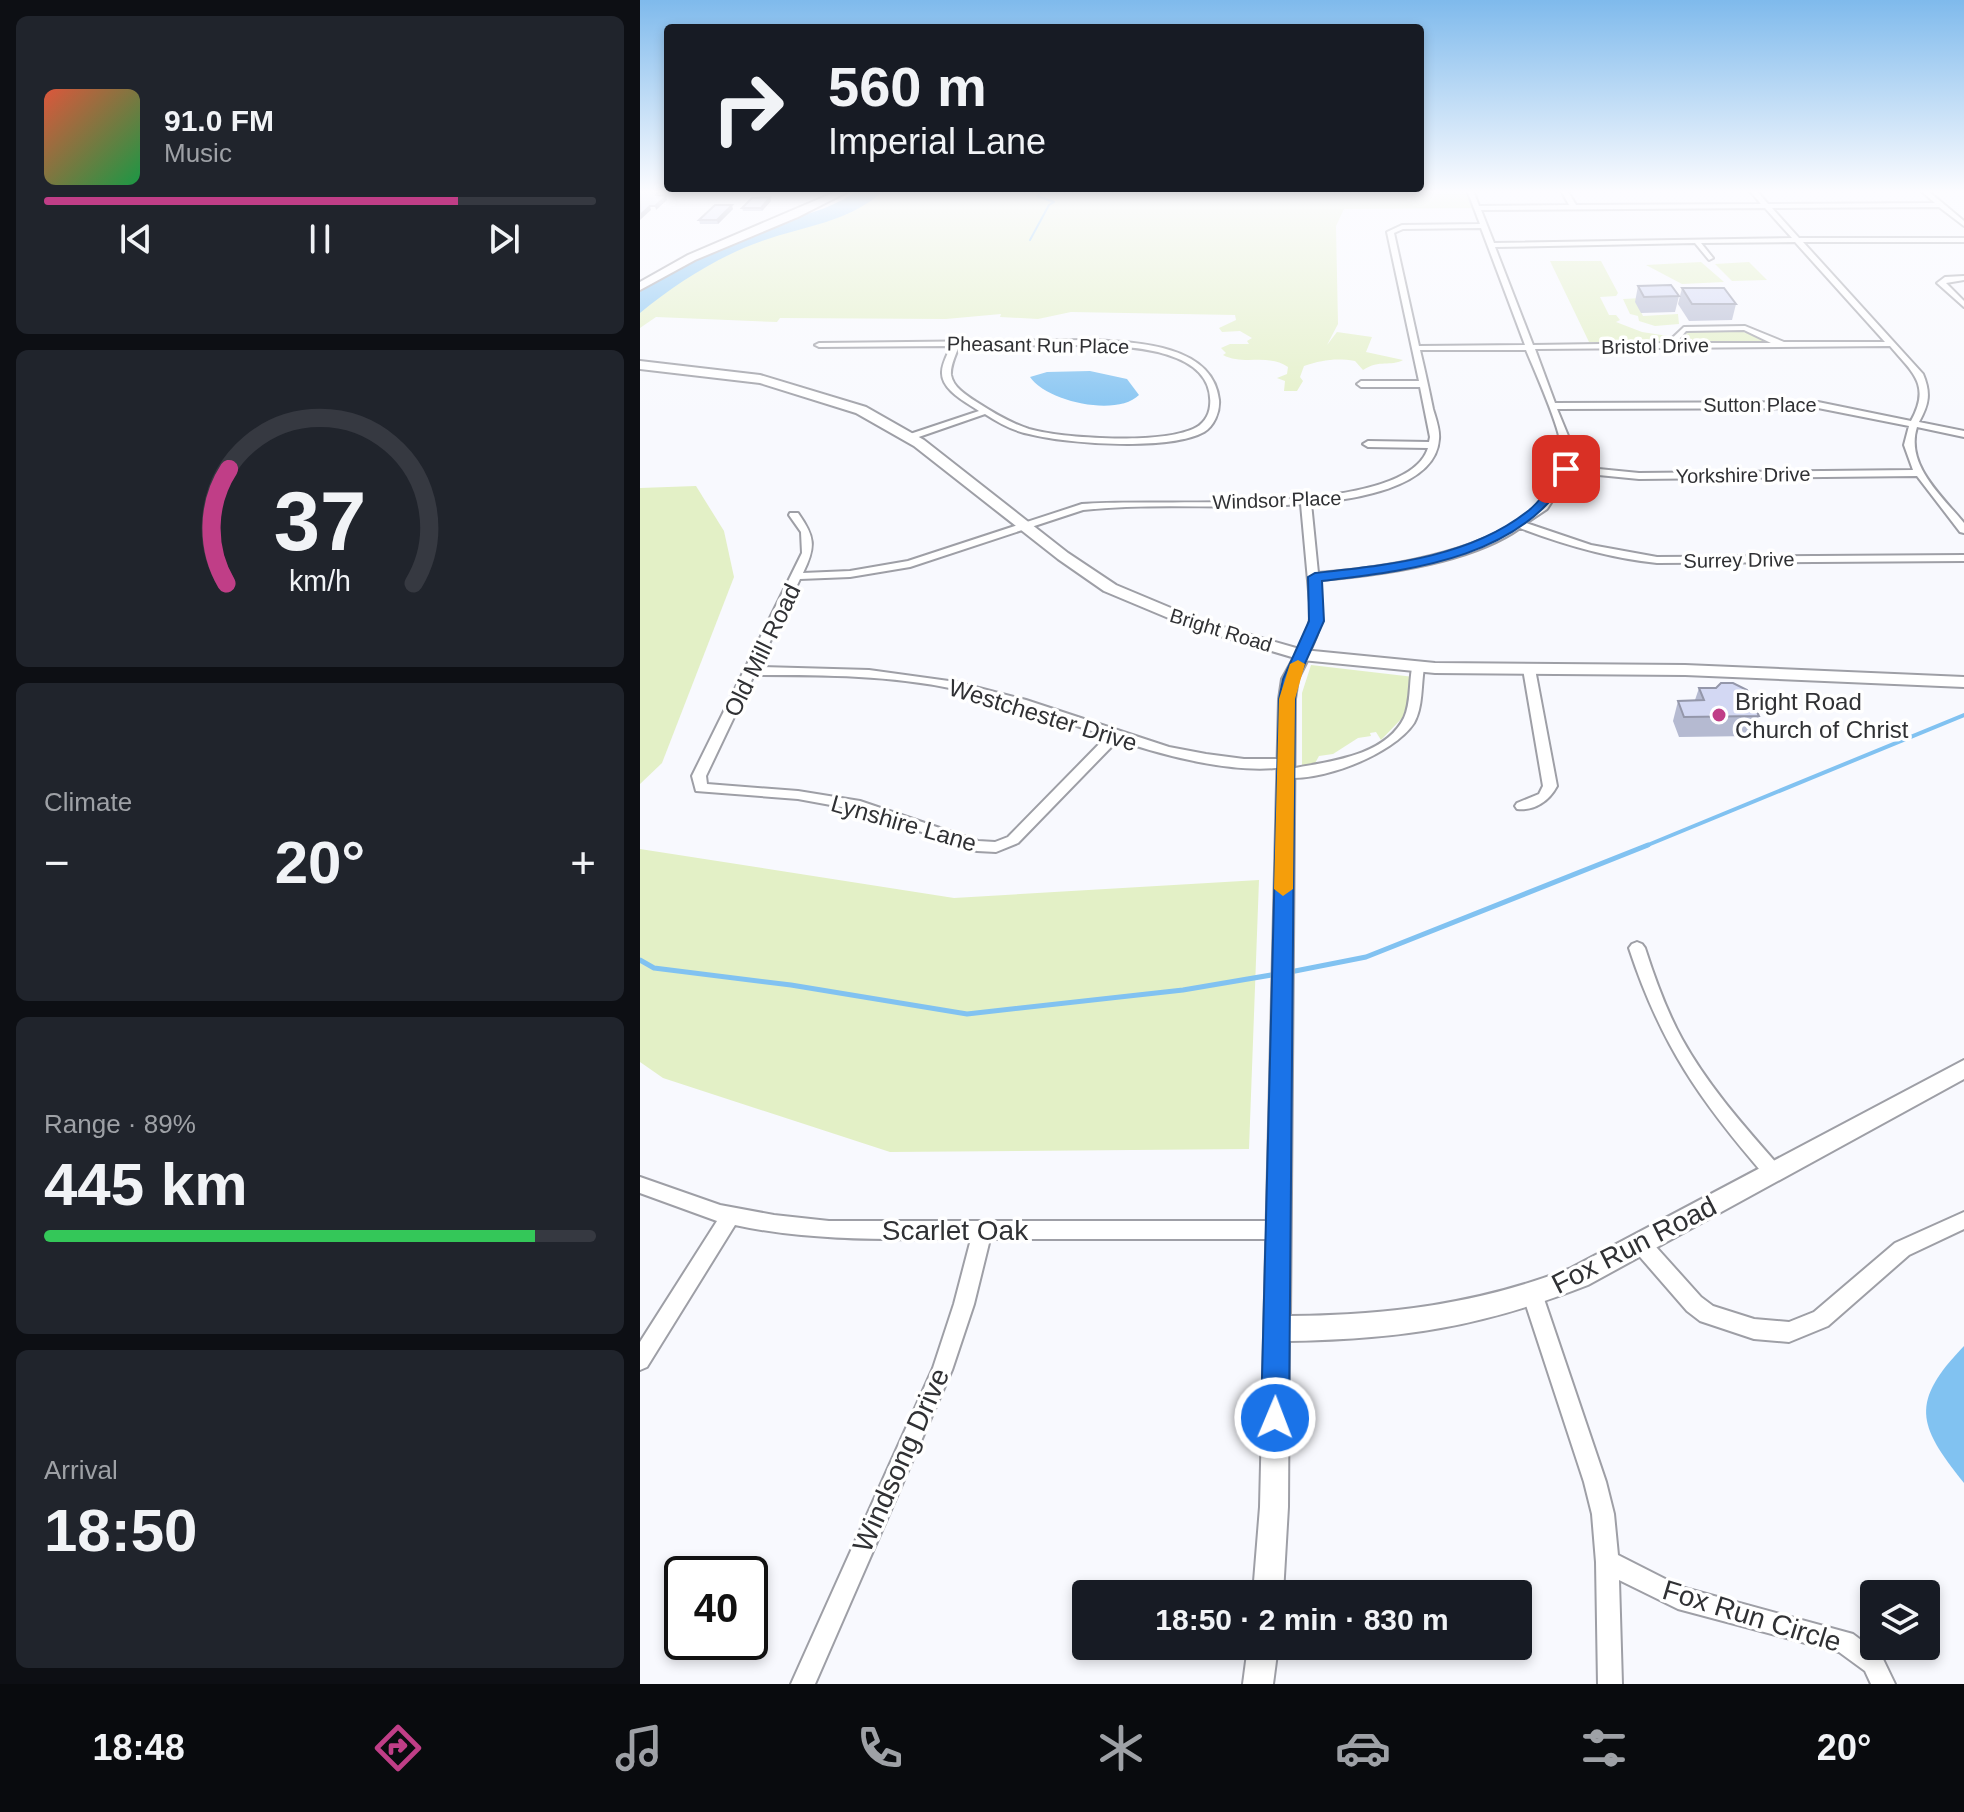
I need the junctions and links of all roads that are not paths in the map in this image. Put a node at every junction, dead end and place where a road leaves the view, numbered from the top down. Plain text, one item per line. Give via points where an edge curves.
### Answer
1 (671, 269) edge
2 (1399, 269) edge
3 (1500, 269) edge
4 (1824, 269) edge
5 (1964, 278) edge
6 (640, 287) edge
7 (1964, 305) edge
8 (956, 344) junction
9 (1893, 344) junction
10 (819, 345) dead end
11 (1784, 345) junction
12 (1669, 346) junction
13 (1530, 347) junction
14 (1416, 348) junction
15 (640, 365) edge
16 (1361, 384) dead end
17 (1425, 384) junction
18 (1552, 406) junction
19 (986, 411) junction
20 (1917, 423) junction
21 (1964, 434) edge
22 (910, 437) junction
23 (1368, 444) dead end
24 (1433, 445) junction
25 (1566, 469) junction
26 (1921, 473) junction
27 (1306, 502) junction
28 (794, 515) dead end
29 (1519, 524) junction
30 (1023, 525) junction
31 (1964, 530) edge
32 (1964, 558) edge
33 (798, 576) junction
34 (1315, 577) junction
35 (1302, 655) junction
36 (1418, 668) junction
37 (1529, 669) junction
38 (752, 671) junction
39 (1964, 682) edge
40 (1114, 737) junction
41 (1285, 769) junction
42 (699, 785) joint
43 (1522, 806) dead end
44 (1637, 948) dead end
45 (1964, 1069) edge
46 (1773, 1172) junction
47 (640, 1185) edge
48 (730, 1217) junction
49 (1964, 1220) edge
50 (983, 1230) junction
51 (1278, 1230) junction
52 (1641, 1244) junction
53 (1533, 1296) junction
54 (1276, 1329) junction
55 (640, 1360) edge
56 (1607, 1562) junction
57 (1269, 1580) edge
58 (1261, 1660) edge
59 (803, 1684) edge
60 (1258, 1684) edge
61 (1610, 1684) edge
62 (1883, 1684) edge

1 - 6 main road
2 - 14 street
3 - 13 street
4 - 9 street
5 - 7 street via 1941,283
8 - 10 street, Pheasant Run Place
8 - 19 street via 946,366 947,380
8 - 19 street, Pheasant Run Place via 1104,343 1154,349 1198,367 1211,380 1215,395 1211,418 1203,428 1167,437 1046,436
9 - 11 street, Bristol Drive
9 - 20 street via 1925,385 1925,406
11 - 12 street, Bristol Drive
11 - 12 street via 1745,328 1699,328 1684,329
12 - 13 street, Bristol Drive
13 - 14 street, Bristol Drive
13 - 18 street
14 - 17 street
15 - 22 main road, Bright Road via 732,374 796,388 861,410
16 - 17 street
17 - 24 street
18 - 20 street, Sutton Place via 1806,404
18 - 25 street via 1566,443
19 - 22 street
20 - 21 street, Sutton Place
20 - 26 street via 1909,448
22 - 30 main road, Bright Road
23 - 24 street
24 - 27 street, Windsor Place via 1424,466 1398,482 1355,496
25 - 26 street, Yorkshire Drive via 1639,476
25 - 29 street via 1550,496
26 - 31 street
27 - 30 street, Windsor Place via 1110,504
27 - 34 street
28 - 33 street, Old Mill Road via 808,539
29 - 32 street, Surrey Drive via 1579,547 1646,559
29 - 34 street via 1427,562
30 - 33 street, Windsor Place via 910,564
30 - 35 main road, Bright Road via 1083,571 1131,598 1196,624
33 - 38 street, Old Mill Road
34 - 35 street via 1317,621
35 - 36 main road, Bright Road
35 - 41 street via 1288,689
36 - 37 main road, Bright Road
36 - 41 street, Westchester Drive via 1409,720 1396,735 1377,749 1324,769
37 - 39 main road, Bright Road via 1700,670
37 - 43 street via 1550,786 1544,797
38 - 40 street, Westchester Drive via 868,675 966,688
38 - 42 street, Old Mill Road
40 - 41 street, Westchester Drive via 1186,756
40 - 42 street, Lynshire Lane via 1013,840 996,847 977,846 860,806
41 - 51 street
44 - 46 street via 1676,1047 1717,1108
45 - 46 street, Fox Run Road
46 - 52 street, Fox Run Road
47 - 48 street, Scarlet Oak
48 - 50 street, Scarlet Oak via 797,1228
48 - 55 street
49 - 52 street via 1902,1249 1821,1319 1789,1332 1754,1329 1707,1314
50 - 51 street, Scarlet Oak
50 - 59 street, Windsong Drive via 942,1370
51 - 54 street
52 - 53 street, Fox Run Road
53 - 54 street, Fox Run Road via 1434,1321
53 - 56 street via 1595,1482
54 - 57 street
56 - 61 street
56 - 62 street, Fox Run Circle via 1678,1598 1845,1642 1873,1663
58 - 60 street

